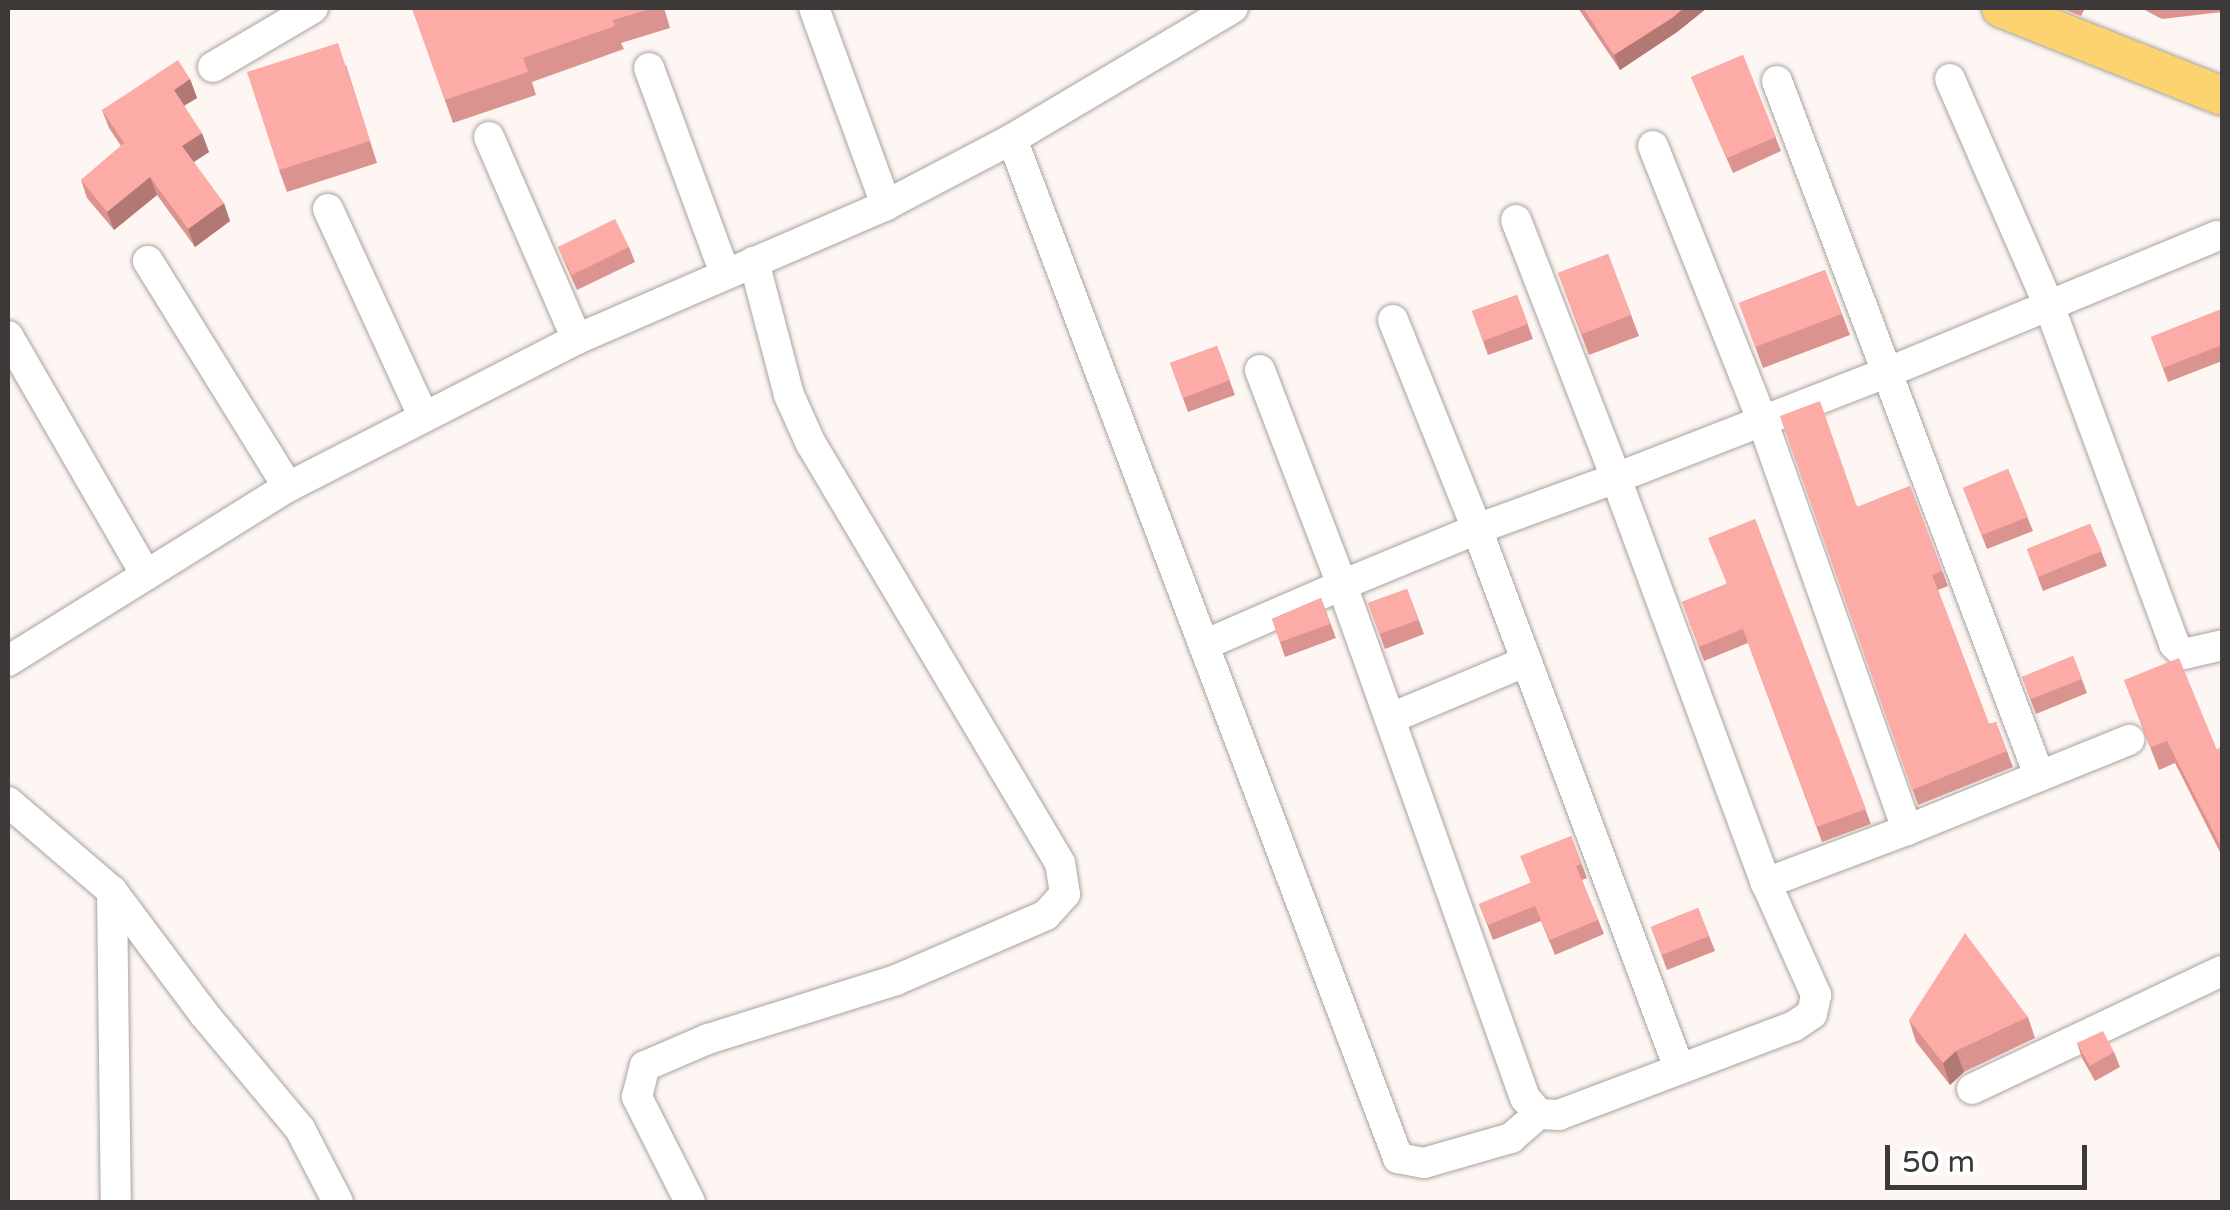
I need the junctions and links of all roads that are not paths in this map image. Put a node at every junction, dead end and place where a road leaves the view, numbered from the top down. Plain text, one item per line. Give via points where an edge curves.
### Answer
1 (313, 8) edge
2 (814, 8) edge
3 (1234, 8) edge
4 (2001, 8) edge
5 (213, 67) dead end
6 (648, 68) dead end
7 (1950, 79) dead end
8 (1778, 81) dead end
9 (2222, 96) edge
10 (489, 136) dead end
11 (1012, 140) junction
12 (1654, 146) dead end
13 (886, 205) junction
14 (328, 209) dead end
15 (1516, 220) dead end
16 (2221, 236) edge
17 (148, 261) dead end
18 (754, 262) junction
19 (725, 274) junction
20 (2050, 308) junction
21 (1393, 320) dead end
22 (8, 336) edge
23 (576, 339) junction
24 (1260, 370) dead end
25 (1886, 374) junction
26 (423, 416) junction
27 (1762, 420) junction
28 (1616, 478) junction
29 (288, 486) junction
30 (1477, 529) junction
31 (146, 575) junction
32 (1342, 584) junction
33 (1204, 644) junction
34 (2222, 645) edge
35 (12, 646) edge
36 (1526, 661) junction
37 (1391, 718) junction
38 (2130, 740) dead end
39 (2039, 775) junction
40 (8, 802) edge
41 (1907, 830) junction
42 (1766, 883) junction
43 (112, 891) junction
44 (2222, 971) edge
45 (1679, 1068) junction
46 (1972, 1090) dead end
47 (1539, 1114) junction
48 (116, 1202) edge
49 (338, 1202) edge
50 (690, 1202) edge

1 - 5 street
2 - 13 street
3 - 11 street
4 - 9 main road
6 - 19 street
7 - 20 street
8 - 25 street
10 - 23 street
11 - 13 street
11 - 33 street
12 - 27 street
13 - 18 street
14 - 26 street
15 - 28 street
16 - 20 street
17 - 29 street
18 - 19 street
18 - 50 street via 789,395 810,444 1060,863 1066,894 1046,915 896,980 644,1066 637,1097
19 - 23 street
20 - 25 street
20 - 34 street via 2174,644 2184,654
21 - 30 street
22 - 31 street
23 - 26 street
24 - 32 street
25 - 27 street
25 - 39 street
26 - 29 street
27 - 28 street
27 - 41 street
28 - 30 street
28 - 42 street
29 - 31 street
30 - 32 street
30 - 36 street
31 - 35 street
32 - 33 street
32 - 37 street
33 - 47 street via 1398,1158 1424,1164 1511,1138
36 - 37 street
36 - 45 street
37 - 47 street via 1525,1098
38 - 39 street
39 - 41 street
40 - 43 street
41 - 42 street
42 - 45 street via 1816,996 1812,1014
43 - 48 street
43 - 49 street via 300,1129
44 - 46 street
45 - 47 street via 1559,1115

